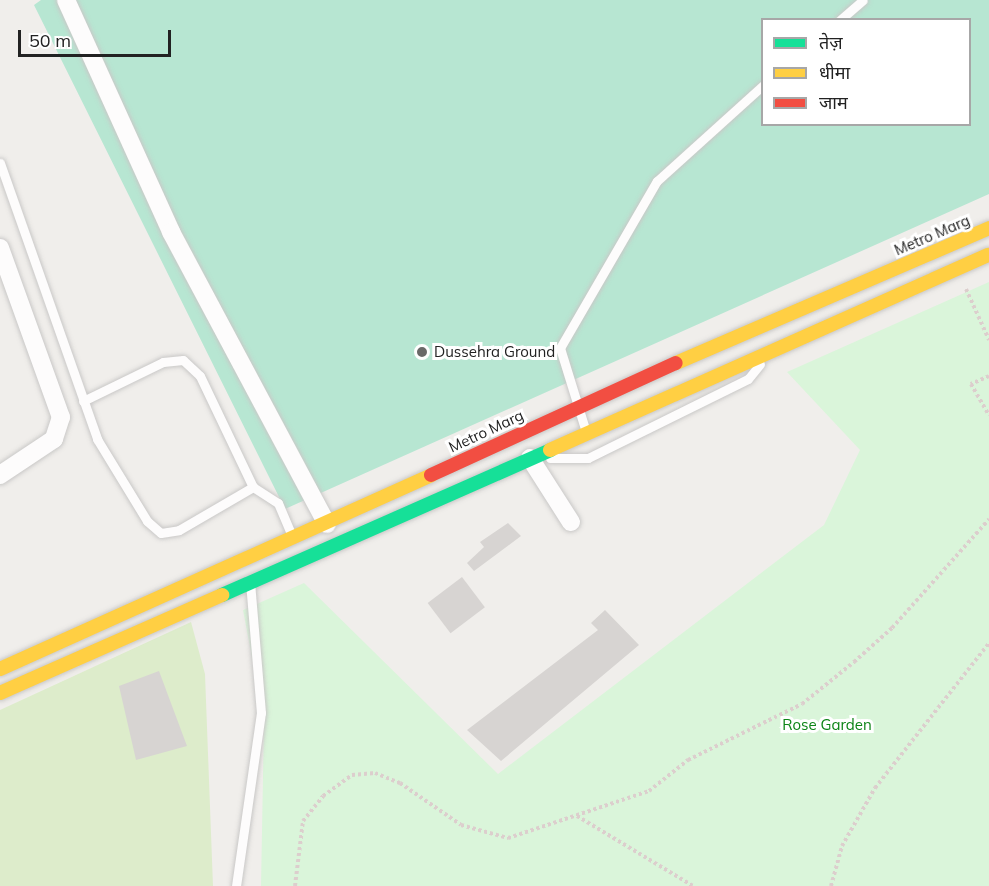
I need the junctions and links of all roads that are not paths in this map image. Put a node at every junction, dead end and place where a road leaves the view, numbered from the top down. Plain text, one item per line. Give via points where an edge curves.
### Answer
1 (66, 0) edge
2 (863, 0) edge
3 (842, 18) edge
4 (761, 87) edge
5 (0, 163) edge
6 (989, 228) edge
7 (0, 248) edge
8 (989, 255) edge
9 (770, 352) junction
10 (83, 401) junction
11 (575, 407) junction
12 (586, 434) junction
13 (530, 458) junction
14 (0, 475) edge
15 (253, 487) junction
16 (571, 522) dead end
17 (327, 524) junction
18 (294, 539) junction
19 (241, 562) junction
20 (250, 583) junction
21 (0, 669) edge
22 (0, 693) edge
23 (236, 886) edge

1 - 17 street via 171,232
2 - 3 lane
4 - 11 lane via 657,181 560,348
5 - 10 lane
6 - 11 street, Metro Marg
7 - 14 street via 62,417 54,439
8 - 9 street
9 - 12 street
9 - 13 lane via 748,380 588,458
10 - 15 lane via 164,362 183,360 200,376
10 - 15 lane via 126,487 160,533 179,530
11 - 12 lane
11 - 17 street, Metro Marg
12 - 13 street
13 - 16 street
13 - 20 street
15 - 18 lane via 278,503
17 - 18 street, Metro Marg
18 - 19 street, Metro Marg
19 - 20 lane
19 - 21 street, Metro Marg
20 - 22 street
20 - 23 lane via 261,713

